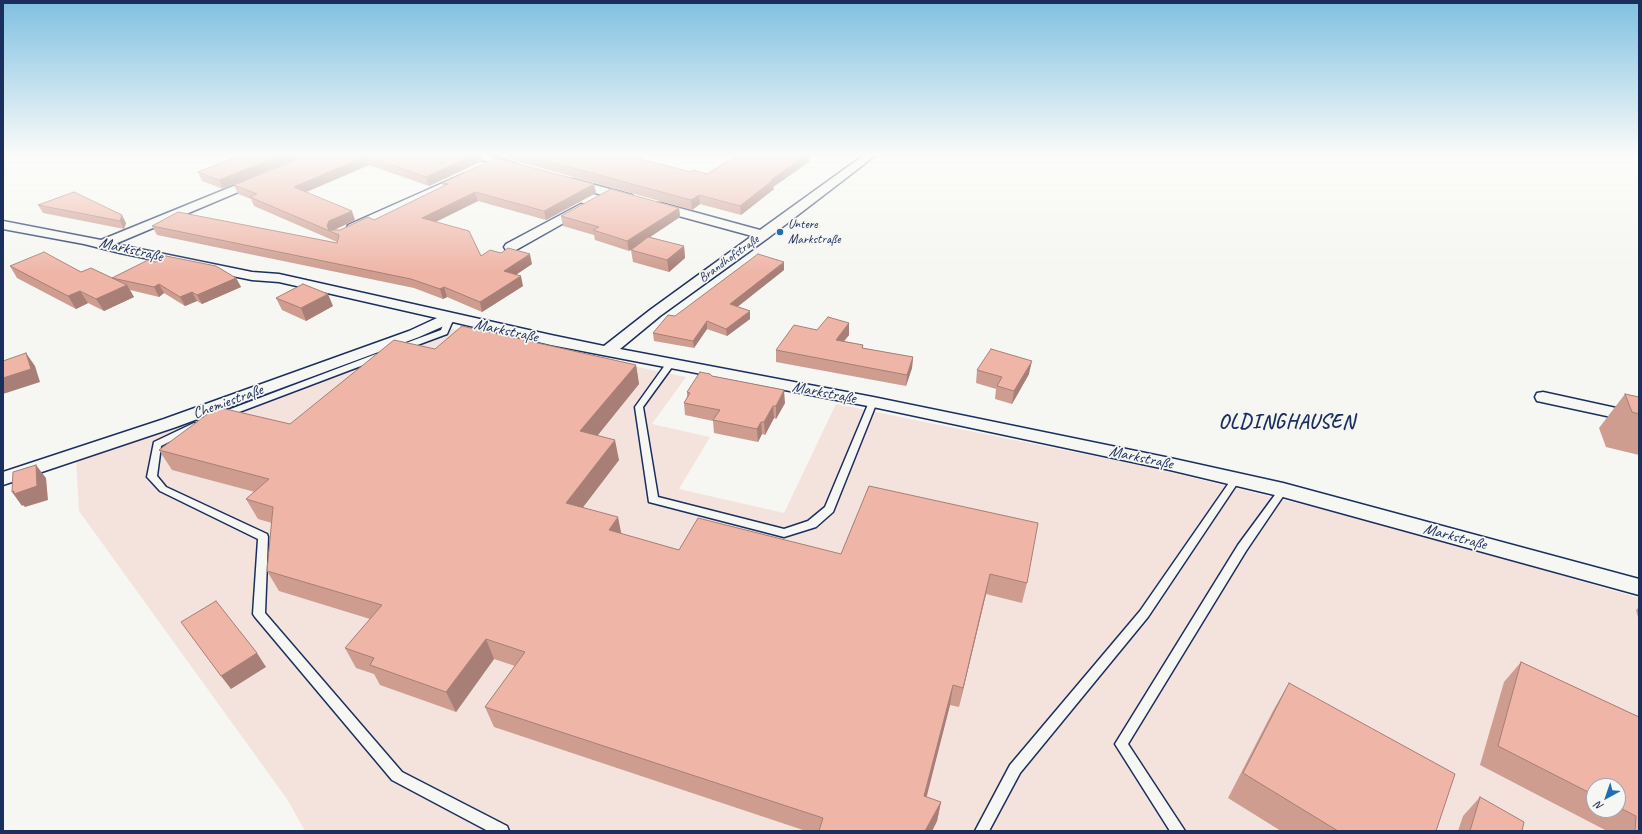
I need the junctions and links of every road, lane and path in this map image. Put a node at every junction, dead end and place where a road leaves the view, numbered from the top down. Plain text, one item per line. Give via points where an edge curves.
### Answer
1 (225, 194) edge
2 (427, 194) edge
3 (607, 194) edge
4 (613, 194) edge
5 (819, 194) edge
6 (3, 225) edge
7 (346, 232) edge
8 (763, 235) junction
9 (103, 244) junction
10 (511, 247) edge
11 (450, 318) junction
12 (607, 351) junction
13 (671, 363) junction
14 (1543, 397) dead end
15 (873, 402) junction
16 (1639, 418) edge
17 (3, 479) edge
18 (1236, 479) junction
19 (1283, 490) junction
20 (1639, 588) edge
21 (502, 831) edge
22 (982, 831) edge
23 (1178, 831) edge

1 - 9 street
2 - 7 street
3 - 10 street
4 - 8 street
5 - 8 street, Brandhofstraße
6 - 9 street, Markstraße
8 - 12 street, Brandhofstraße
9 - 11 street, Markstraße via 252,276 279,278
11 - 12 street, Markstraße
11 - 17 street, Chemiestraße via 414,334 170,423
11 - 21 lane via 444,332 206,422 157,444 152,477 163,489 263,537 259,614 396,776
12 - 13 street, Markstraße
13 - 15 street, Markstraße
13 - 15 lane via 639,407 653,499 784,533 812,524 829,509
14 - 16 street
15 - 18 street, Markstraße
18 - 19 street, Markstraße
18 - 22 lane via 1144,614 1015,768
19 - 20 street, Markstraße
19 - 23 lane via 1242,548 1121,744

